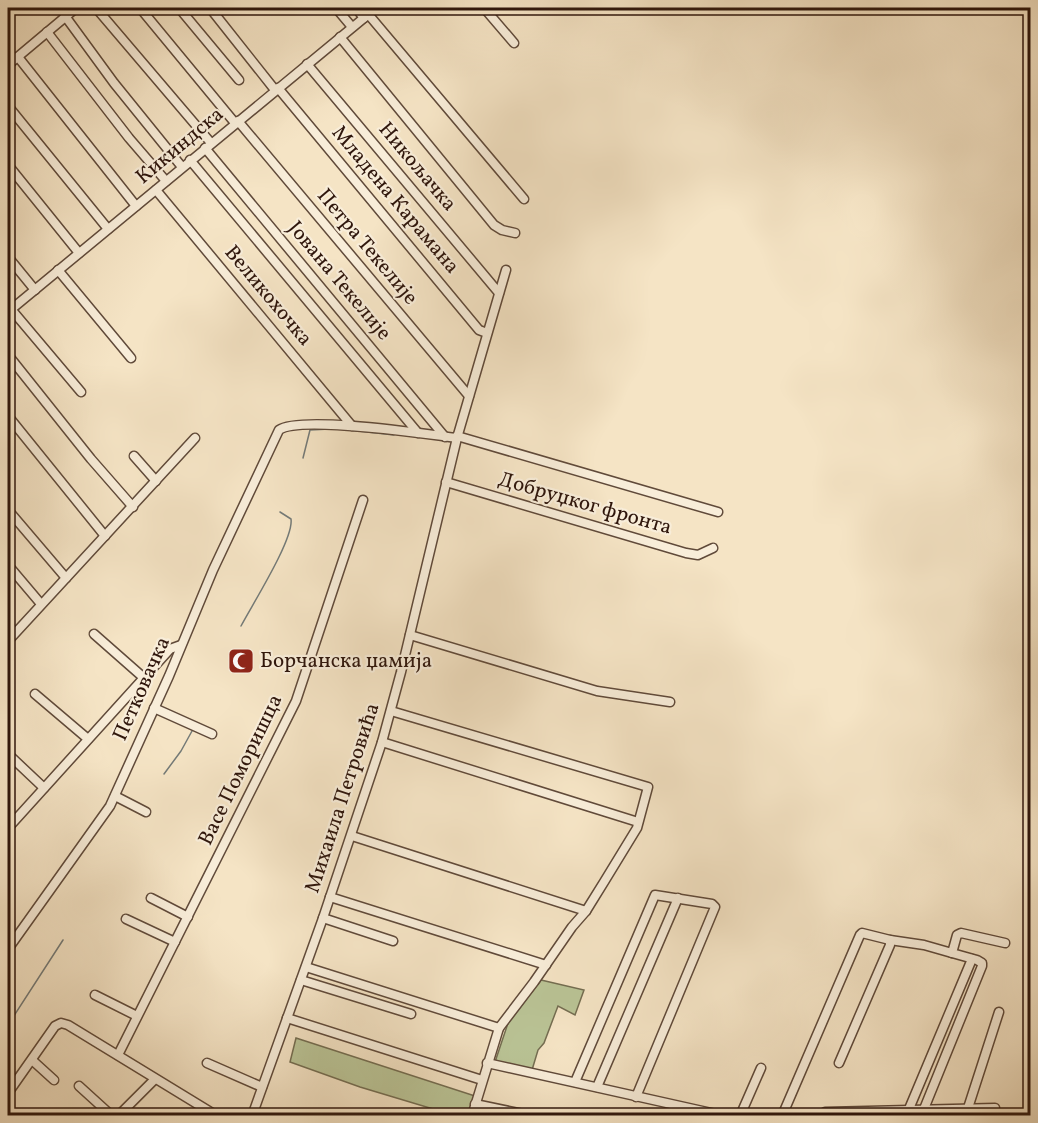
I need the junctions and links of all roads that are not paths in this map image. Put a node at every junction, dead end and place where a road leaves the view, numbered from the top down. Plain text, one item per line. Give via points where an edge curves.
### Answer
1 (76, 8) edge
2 (96, 8) edge
3 (140, 8) edge
4 (179, 8) edge
5 (210, 8) edge
6 (336, 8) edge
7 (356, 8) edge
8 (376, 8) edge
9 (484, 8) edge
10 (65, 16) junction
11 (366, 16) junction
12 (352, 27) junction
13 (47, 32) junction
14 (340, 37) junction
15 (514, 43) dead end
16 (18, 57) junction
17 (307, 64) junction
18 (8, 65) edge
19 (239, 80) dead end
20 (276, 89) junction
21 (8, 106) edge
22 (236, 122) junction
23 (208, 145) junction
24 (190, 160) junction
25 (8, 165) edge
26 (182, 167) junction
27 (166, 181) junction
28 (156, 190) junction
29 (524, 199) dead end
30 (136, 206) junction
31 (108, 229) junction
32 (515, 233) dead end
33 (79, 253) junction
34 (8, 257) edge
35 (58, 270) junction
36 (506, 270) dead end
37 (35, 290) junction
38 (499, 293) junction
39 (9, 311) edge
40 (487, 333) junction
41 (8, 355) edge
42 (131, 358) dead end
43 (81, 392) dead end
44 (469, 396) junction
45 (8, 416) edge
46 (352, 426) junction
47 (418, 434) junction
48 (445, 437) junction
49 (457, 437) junction
50 (195, 438) dead end
51 (134, 456) dead end
52 (156, 481) junction
53 (446, 483) junction
54 (363, 500) dead end
55 (133, 507) junction
56 (8, 510) edge
57 (718, 512) dead end
58 (105, 536) junction
59 (713, 548) dead end
60 (8, 565) edge
61 (66, 578) junction
62 (41, 604) junction
63 (93, 634) dead end
64 (410, 635) junction
65 (8, 641) edge
66 (181, 645) junction
67 (144, 678) junction
68 (35, 694) dead end
69 (670, 702) dead end
70 (154, 708) junction
71 (391, 711) junction
72 (212, 734) dead end
73 (88, 739) junction
74 (382, 742) junction
75 (8, 754) edge
76 (44, 788) junction
77 (115, 796) junction
78 (146, 812) dead end
79 (10, 822) edge
80 (639, 822) junction
81 (352, 836) junction
82 (330, 897) junction
83 (151, 898) dead end
84 (678, 898) junction
85 (586, 911) junction
86 (188, 917) junction
87 (323, 918) junction
88 (126, 919) dead end
89 (890, 940) junction
90 (393, 941) dead end
91 (175, 942) junction
92 (1005, 943) dead end
93 (8, 949) edge
94 (952, 953) junction
95 (972, 959) junction
96 (546, 965) junction
97 (306, 967) junction
98 (301, 980) junction
99 (95, 995) dead end
100 (999, 1012) dead end
101 (411, 1014) dead end
102 (137, 1016) junction
103 (287, 1018) junction
104 (499, 1028) junction
105 (118, 1055) junction
106 (32, 1060) junction
107 (207, 1063) dead end
108 (487, 1063) junction
109 (839, 1063) dead end
110 (761, 1068) dead end
111 (155, 1078) junction
112 (54, 1080) dead end
113 (482, 1080) junction
114 (575, 1082) junction
115 (79, 1086) dead end
116 (262, 1087) junction
117 (597, 1087) junction
118 (8, 1093) edge
119 (636, 1096) junction
120 (475, 1104) junction
121 (968, 1108) junction
122 (995, 1108) dead end
123 (909, 1109) junction
124 (924, 1109) junction
125 (112, 1116) edge
126 (118, 1116) edge
127 (217, 1116) edge
128 (252, 1116) edge
129 (472, 1116) edge
130 (533, 1116) edge
131 (725, 1116) edge
132 (741, 1116) edge
133 (782, 1116) edge
134 (821, 1116) edge

1 - 10 street
2 - 23 street, Јована Текелије
3 - 22 street, Петра Текелије
4 - 19 street
5 - 20 street, Младена Карамана
6 - 12 street
7 - 11 street
8 - 11 street, Кикиндска
9 - 15 street
10 - 13 street
10 - 26 street
11 - 12 street, Кикиндска
11 - 29 street
12 - 14 street, Кикиндска
13 - 16 street
13 - 27 street
14 - 17 street, Кикиндска
14 - 32 street via 490,219
16 - 18 street
16 - 30 street
17 - 20 street, Кикиндска
17 - 38 street, Никољачка
20 - 22 street, Кикиндска
20 - 40 street, Младена Карамана via 479,330
21 - 31 street
22 - 23 street, Кикиндска
22 - 44 street, Петра Текелије
23 - 24 street, Кикиндска
23 - 48 street, Јована Текелије
24 - 26 street, Кикиндска
24 - 47 street, Јована Текелије
25 - 33 street
26 - 27 street, Кикиндска
27 - 28 street, Кикиндска
28 - 30 street, Кикиндска
28 - 46 street, Великохочка
30 - 31 street, Кикиндска
31 - 33 street, Кикиндска
33 - 35 street, Кикиндска
34 - 37 street
35 - 37 street, Кикиндска
35 - 42 street
36 - 38 street, Михаила Петровића
37 - 39 street, Кикиндска
38 - 40 street, Михаила Петровића
39 - 43 street
40 - 44 street, Михаила Петровића
41 - 55 street
44 - 49 street, Михаила Петровића
45 - 58 street
46 - 47 street
46 - 66 street, Петковачка via 280,428
47 - 48 street
48 - 49 street
49 - 53 street, Михаила Петровића
49 - 57 street
50 - 52 street
51 - 52 street
52 - 55 street
53 - 59 street, Добруџког фронта via 686,553 698,555
53 - 64 street, Михаила Петровића
54 - 86 street, Васе Поморишца via 297,700
55 - 58 street
56 - 61 street
58 - 61 street
60 - 62 street
61 - 62 street
62 - 65 street
63 - 67 street
64 - 69 street via 597,691
64 - 71 street, Михаила Петровића
66 - 67 street via 170,650
66 - 70 street, Петковачка
67 - 73 street
68 - 73 street
70 - 72 street
70 - 77 street, Петковачка
71 - 74 street, Михаила Петровића
71 - 80 street via 648,787
73 - 76 street
74 - 80 street
74 - 81 street, Михаила Петровића
75 - 76 street
76 - 79 street
77 - 78 street
77 - 93 street, Петковачка via 104,817
80 - 85 street
81 - 82 street, Михаила Петровића
81 - 85 street
82 - 87 street, Михаила Петровића
82 - 96 street
83 - 86 street
84 - 114 street via 656,895
84 - 117 street
84 - 119 street via 715,907
85 - 96 street
86 - 91 street, Васе Поморишца
87 - 90 street
87 - 97 street, Михаила Петровића
88 - 91 street
89 - 94 street
89 - 109 street
89 - 133 street via 860,935
91 - 102 street, Васе Поморишца
92 - 94 street via 959,934
94 - 95 street
95 - 123 street
95 - 124 street via 982,966
96 - 104 street
97 - 98 street, Михаила Петровића
97 - 104 street
98 - 101 street
98 - 103 street, Михаила Петровића
99 - 102 street
100 - 121 street
102 - 105 street, Васе Поморишца
103 - 113 street
103 - 116 street, Михаила Петровића
104 - 108 street
105 - 106 street via 61,1023
105 - 111 street
106 - 112 street
106 - 118 street
107 - 116 street
108 - 113 street
108 - 114 street
110 - 132 street
111 - 126 street
111 - 127 street
113 - 120 street
114 - 117 street
115 - 125 street
116 - 128 street, Михаила Петровића
117 - 119 street
119 - 131 street
120 - 129 street
120 - 130 street
121 - 122 street
121 - 124 street
123 - 124 street
123 - 134 street via 825,1112

